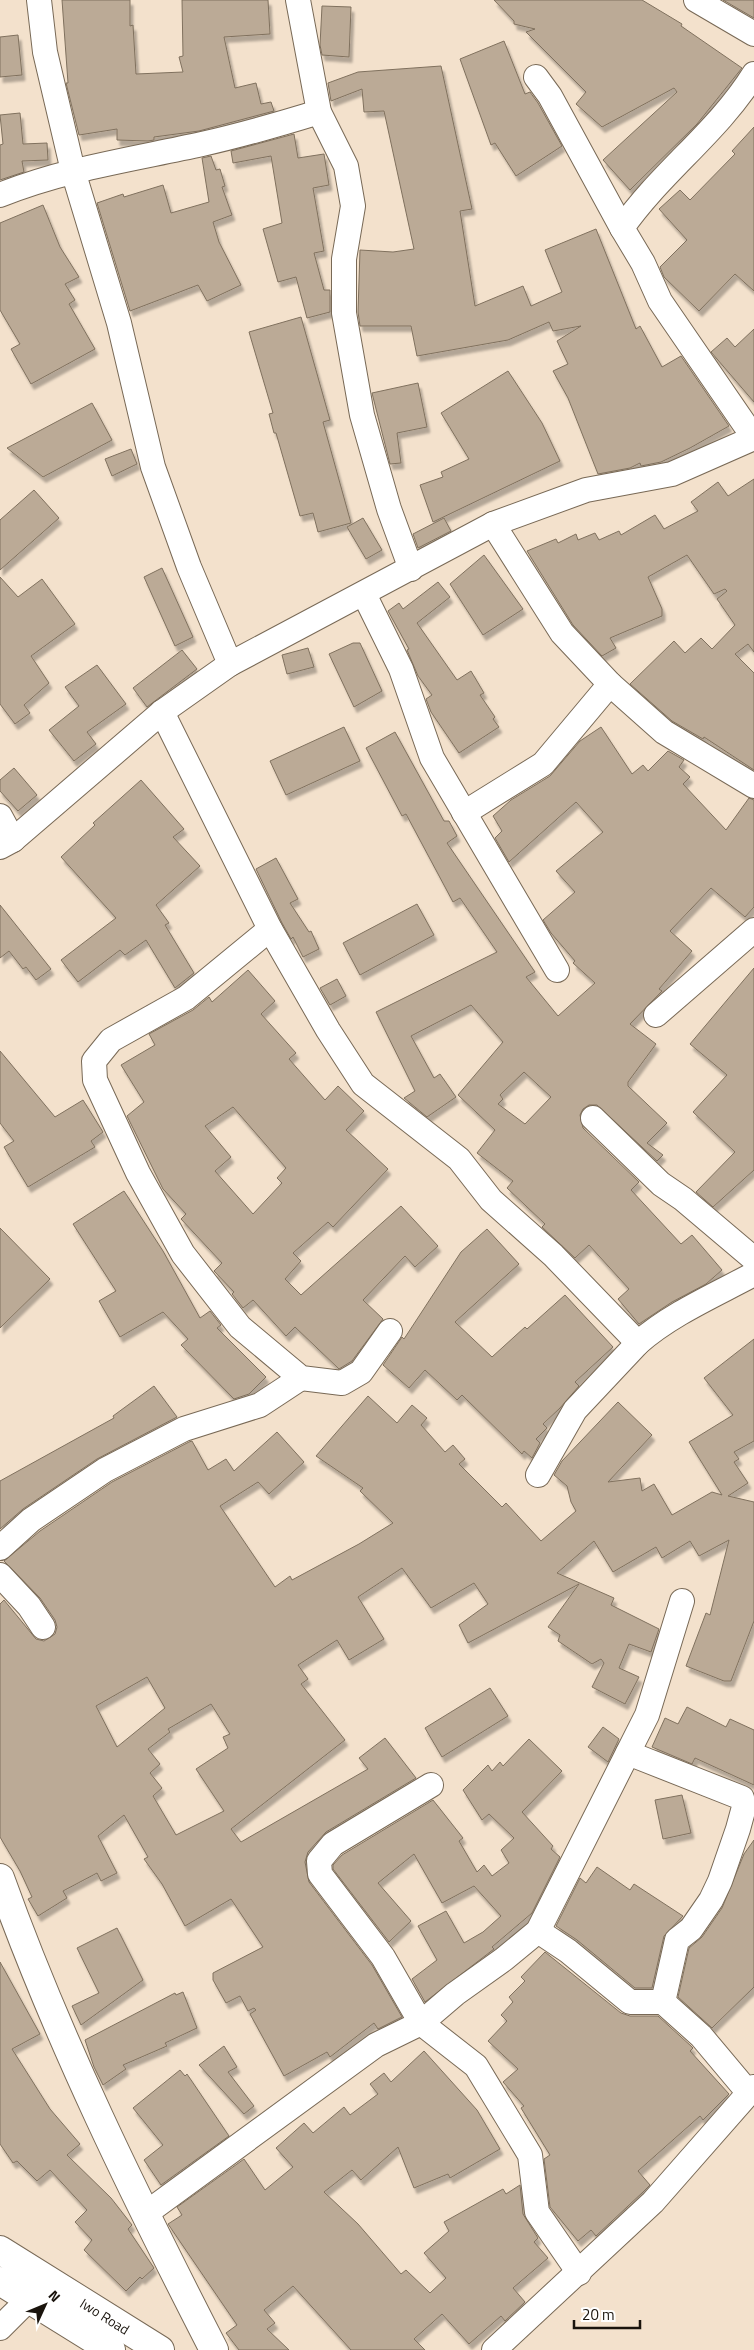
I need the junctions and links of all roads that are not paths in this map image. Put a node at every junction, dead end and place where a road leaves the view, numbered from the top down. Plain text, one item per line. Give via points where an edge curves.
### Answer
1 (39, 0) edge
2 (298, 0) edge
3 (696, 0) edge
4 (754, 34) edge
5 (754, 74) edge
6 (536, 77) dead end
7 (319, 112) junction
8 (73, 171) junction
9 (0, 195) edge
10 (622, 228) junction
11 (493, 524) junction
12 (411, 569) junction
13 (364, 594) junction
14 (230, 664) junction
15 (610, 684) junction
16 (162, 712) junction
17 (754, 786) edge
18 (464, 813) junction
19 (0, 816) edge
20 (6, 843) edge
21 (270, 929) junction
22 (754, 930) edge
23 (557, 970) dead end
24 (656, 1015) dead end
25 (593, 1118) dead end
26 (754, 1259) edge
27 (754, 1274) edge
28 (390, 1331) dead end
29 (638, 1343) junction
30 (302, 1378) junction
31 (538, 1476) dead end
32 (0, 1548) edge
33 (0, 1575) edge
34 (682, 1601) dead end
35 (43, 1627) dead end
36 (628, 1753) junction
37 (431, 1785) dead end
38 (748, 1791) edge
39 (0, 1878) edge
40 (538, 1930) junction
41 (663, 2002) junction
42 (421, 2023) junction
43 (751, 2090) edge
44 (145, 2214) junction
45 (0, 2250) edge
46 (579, 2273) junction
47 (0, 2281) edge
48 (29, 2300) junction
49 (0, 2328) edge
50 (111, 2350) edge
51 (160, 2350) edge
52 (214, 2350) edge
53 (494, 2350) edge

1 - 8 street via 46,52
2 - 7 street
3 - 4 street
5 - 10 street via 740,97 691,152 650,191
6 - 10 street via 550,96
7 - 8 street via 250,133
7 - 12 street via 346,166 353,206 344,259 344,313 362,415 389,509
8 - 9 street
8 - 14 street via 119,323 152,467 188,567
10 - 11 street via 660,301 754,438 672,474 586,490
11 - 12 street
11 - 15 street via 562,633
12 - 13 street
13 - 14 street
13 - 18 street via 401,669 432,758
14 - 16 street
15 - 17 street via 664,732
15 - 18 street via 543,764
16 - 20 street
16 - 21 street
18 - 23 street
19 - 20 street
21 - 29 street via 363,1084 459,1158 491,1200 553,1255
21 - 30 street via 186,998 111,1040 98,1053 93,1067 95,1080 138,1173 183,1254 240,1327
22 - 24 street
25 - 26 street via 661,1184
27 - 29 street via 698,1304
28 - 30 street via 361,1372 342,1383
29 - 31 street via 575,1410
30 - 32 street via 260,1404 184,1429 105,1470 31,1520
33 - 35 street via 29,1606
34 - 36 street via 647,1716
36 - 38 street
36 - 40 street
37 - 42 street via 332,1844 319,1860 320,1874 383,1957
38 - 41 street via 712,1900 691,1929 677,1940
39 - 44 street via 46,1995
40 - 41 street via 630,2002
40 - 42 street
41 - 43 street via 701,2036
42 - 44 street via 376,2045
42 - 46 street via 476,2066 530,2155 537,2212
43 - 46 street via 653,2202
44 - 52 street
45 - 51 street, Iwo Road
46 - 53 street
47 - 48 street, Iwo Road
48 - 49 street
48 - 50 street, Iwo Road

